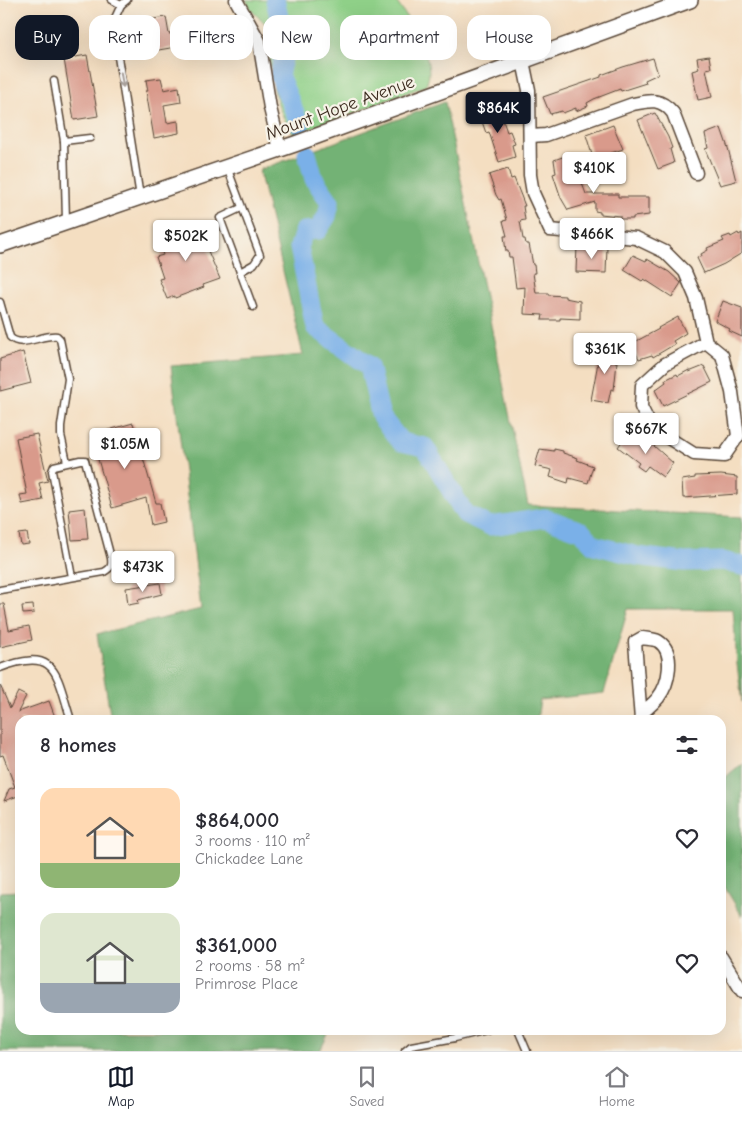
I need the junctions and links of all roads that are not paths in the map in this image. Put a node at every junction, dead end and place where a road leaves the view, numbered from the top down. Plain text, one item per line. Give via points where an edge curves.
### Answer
1 (112, 0) edge
2 (236, 0) edge
3 (690, 0) edge
4 (124, 2) edge
5 (523, 61) junction
6 (54, 81) dead end
7 (531, 136) junction
8 (90, 138) dead end
9 (64, 141) junction
10 (280, 149) junction
11 (227, 168) junction
12 (696, 173) dead end
13 (140, 197) junction
14 (242, 208) junction
15 (66, 222) junction
16 (0, 245) edge
17 (240, 272) junction
18 (0, 302) edge
19 (253, 306) dead end
20 (706, 342) junction
21 (67, 462) junction
22 (72, 577) junction
23 (0, 590) edge
24 (0, 668) edge
25 (70, 715) edge
26 (641, 715) edge
27 (643, 715) edge
28 (726, 965) edge
29 (742, 991) edge
30 (467, 1035) edge
31 (520, 1035) edge
32 (404, 1051) edge
33 (527, 1051) edge

1 - 4 lane
2 - 10 street via 259,41
3 - 5 street, Mount Hope Avenue
4 -> 13 lane via 115,18 116,44
5 - 7 street via 529,90
5 - 10 street, Mount Hope Avenue
6 - 9 lane
7 - 12 street via 546,135 647,100 657,101 668,106 673,113
7 - 20 street via 533,193 550,230 636,238 665,252 685,272 696,298
8 - 9 lane
9 - 15 lane
10 - 11 street, Mount Hope Avenue
11 - 13 street, Mount Hope Avenue
11 - 14 lane
13 - 15 street, Mount Hope Avenue
14 - 17 lane via 260,254 254,264
14 - 17 lane via 220,218
15 - 16 street, Mount Hope Avenue
17 - 19 lane
18 - 21 lane via 13,341 51,335 60,339 67,372 61,426
20 - 20 street via 722,355 732,392 738,436 724,456 694,454 651,427 641,407 642,384 665,364
21 - 22 lane via 54,466 52,471
21 - 22 lane via 84,460 86,464 112,558 110,569 104,572
22 - 23 lane
24 - 25 lane via 34,660 49,666 56,672
26 - 27 street via 635,642 642,638 658,641 667,651 669,666 659,696
28 - 29 street
30 - 32 lane via 411,1046
31 - 33 lane

